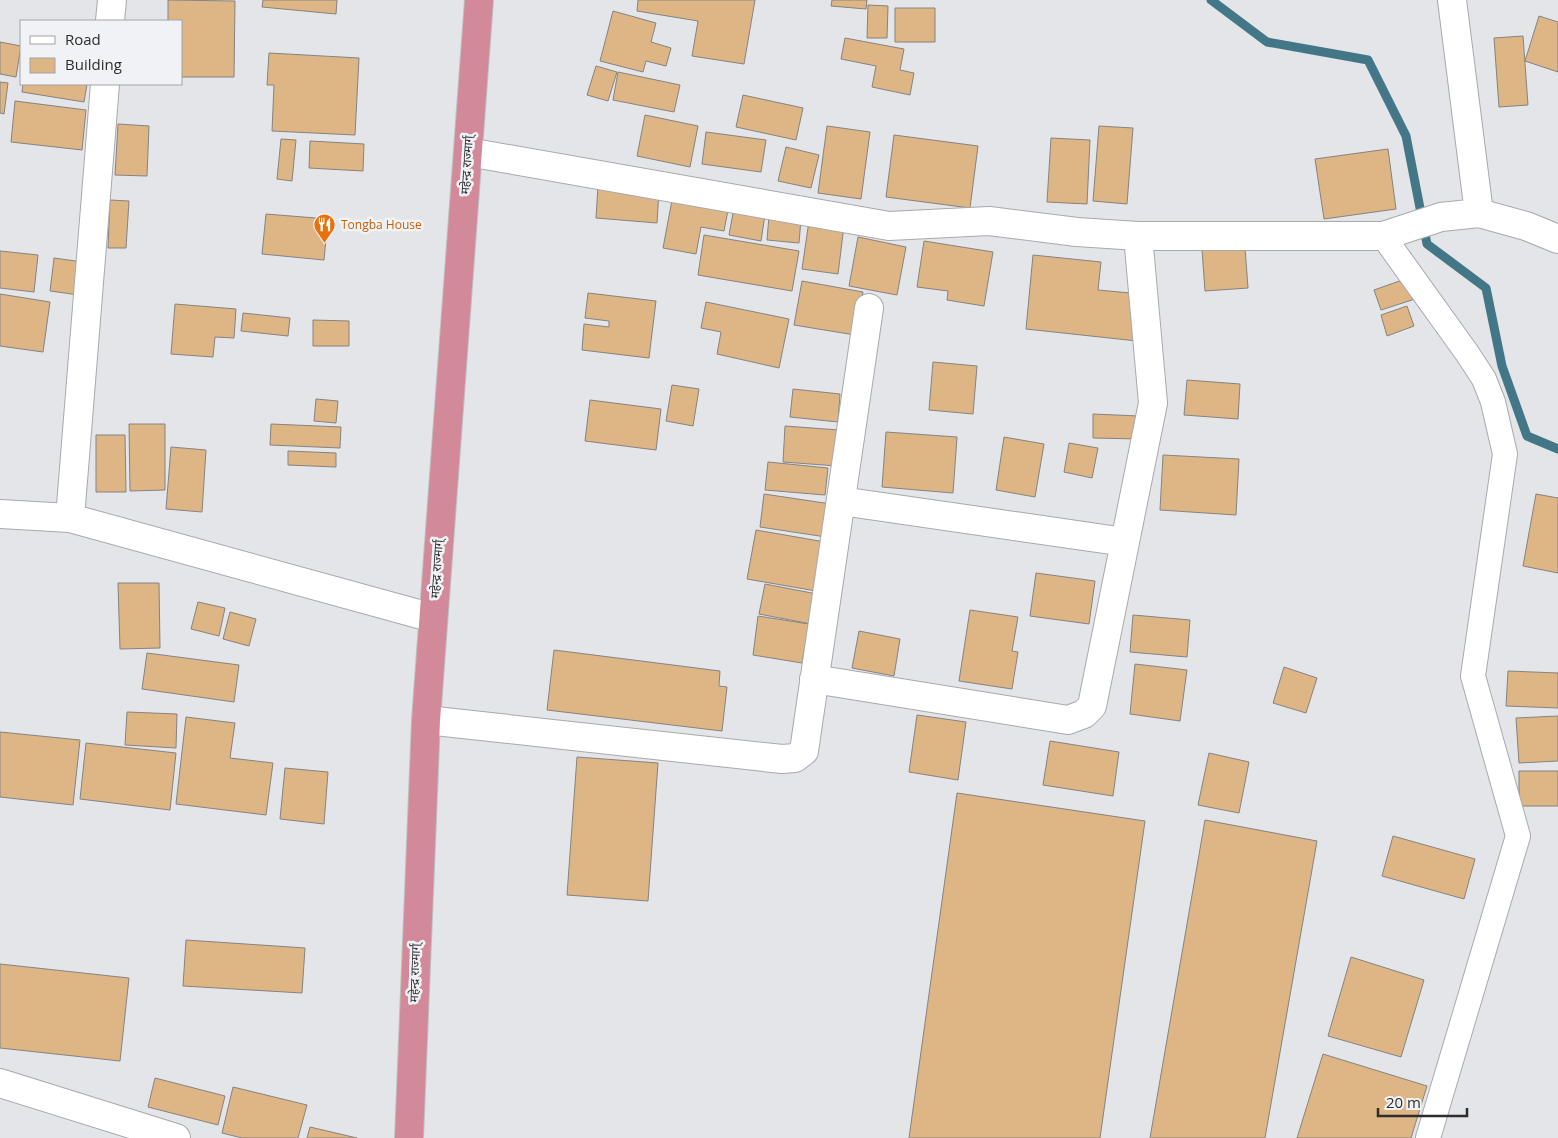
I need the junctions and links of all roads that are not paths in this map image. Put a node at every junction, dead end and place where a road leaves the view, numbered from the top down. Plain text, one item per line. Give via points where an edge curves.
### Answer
1 (112, 0) edge
2 (479, 0) edge
3 (1452, 0) edge
4 (110, 20) edge
5 (105, 85) edge
6 (468, 152) junction
7 (1479, 213) junction
8 (1391, 234) junction
9 (1138, 236) junction
10 (1558, 239) edge
11 (869, 308) dead end
12 (841, 501) junction
13 (0, 514) edge
14 (70, 518) junction
15 (1125, 542) junction
16 (433, 618) junction
17 (814, 679) junction
18 (426, 720) junction
19 (0, 1083) edge
20 (176, 1138) edge
21 (409, 1138) edge
22 (1428, 1138) edge

1 - 4 street
2 - 6 highway, महेन्द्र राज्मार्ग्
3 - 7 street
5 - 14 street
6 - 9 street via 889,226 989,221
6 - 16 highway, महेन्द्र राज्मार्ग्
7 - 8 street via 1440,217
7 - 10 street
8 - 9 street
8 - 22 street via 1484,380 1493,402 1505,454 1473,676 1518,836
9 - 15 street via 1153,403
11 - 12 street
12 - 15 street
12 - 17 street
13 - 14 street
14 - 16 street
15 - 17 street via 1092,706 1078,717 1068,720
16 - 18 highway, महेन्द्र राज्मार्ग्
17 - 18 street via 804,751 795,758
18 - 21 highway, महेन्द्र राज्मार्ग्
19 - 20 street

